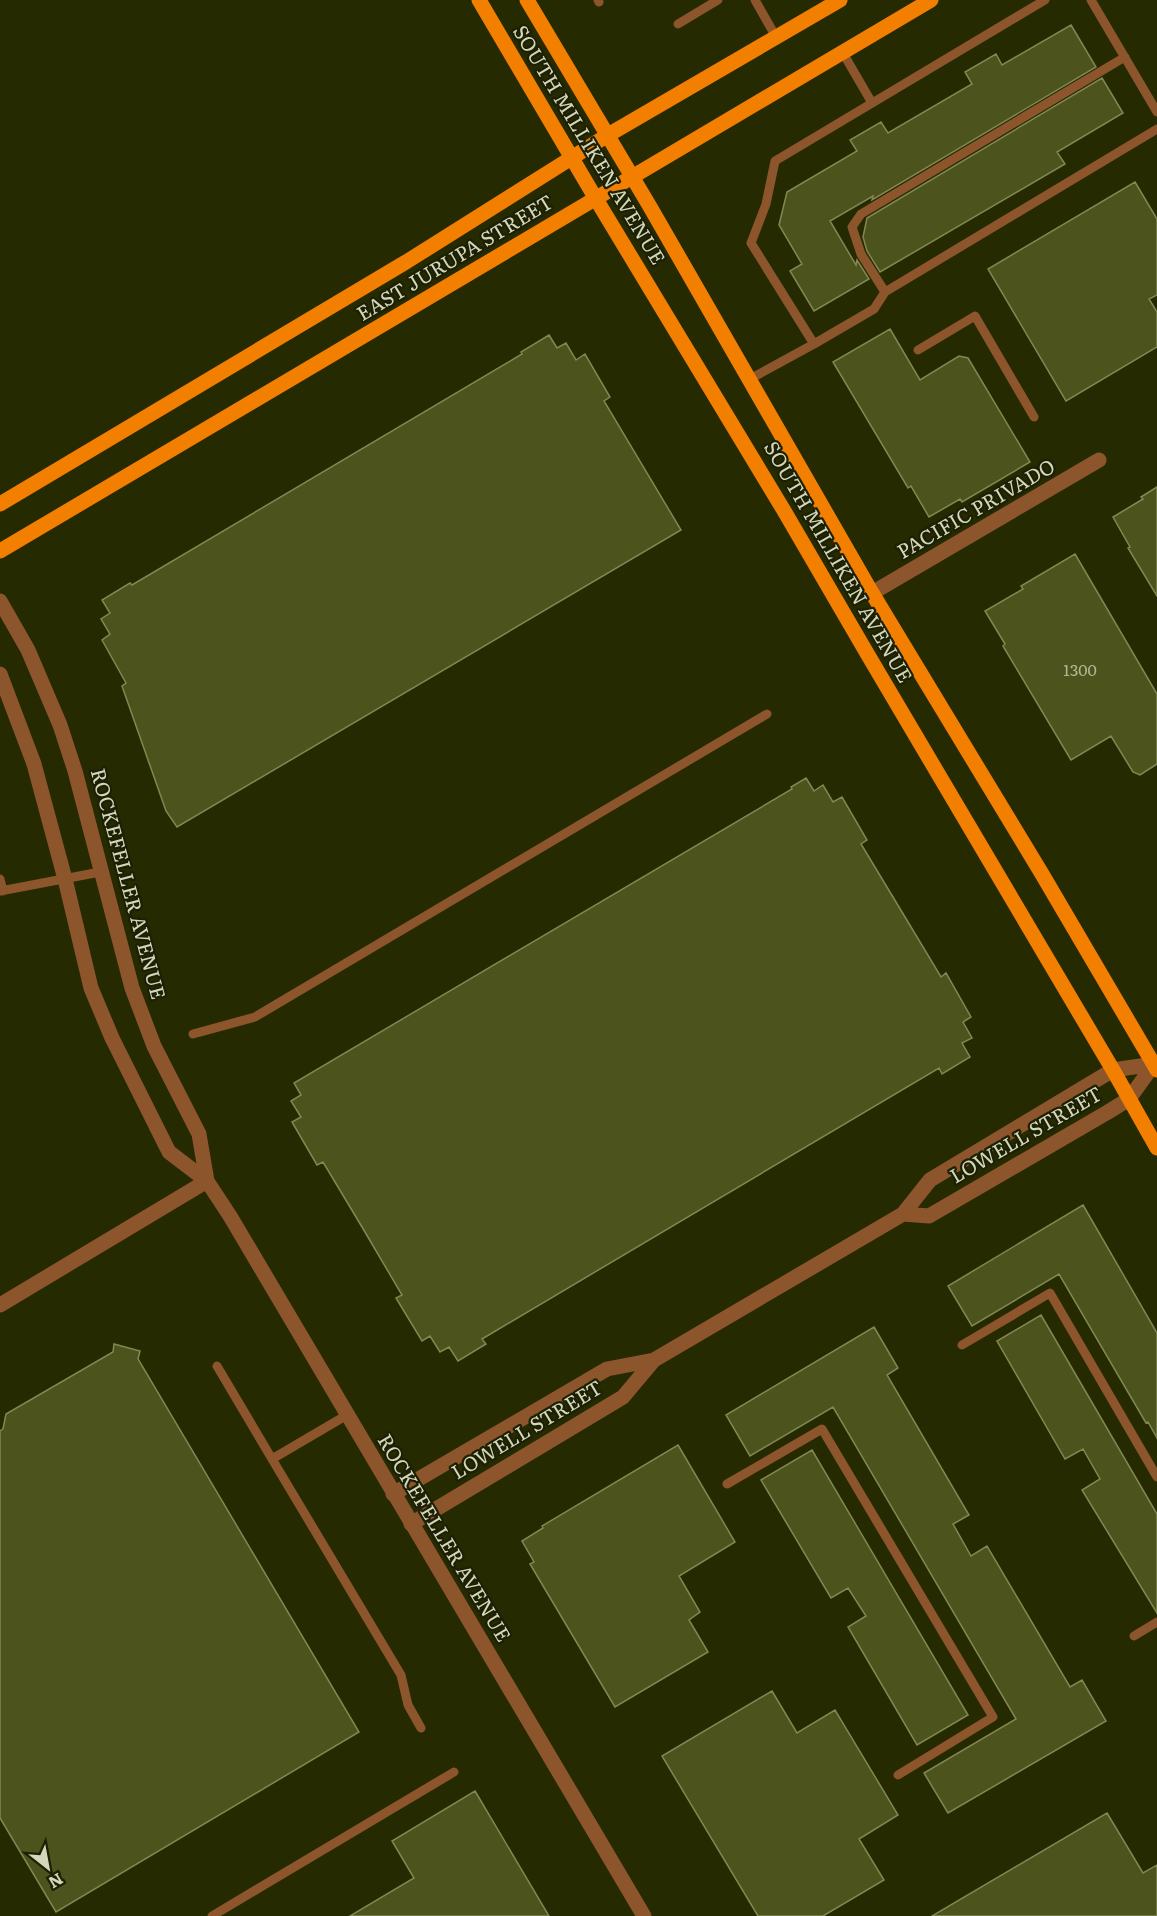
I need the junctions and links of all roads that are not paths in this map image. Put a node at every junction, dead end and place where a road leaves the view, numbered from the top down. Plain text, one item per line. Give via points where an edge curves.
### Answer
1 (479, 0) edge
2 (527, 0) edge
3 (718, 0) edge
4 (755, 0) edge
5 (840, 0) edge
6 (931, 0) edge
7 (1045, 0) edge
8 (1091, 0) edge
9 (678, 24) dead end
10 (776, 37) junction
11 (843, 53) junction
12 (1125, 57) junction
13 (872, 103) junction
14 (1157, 112) edge
15 (1157, 129) edge
16 (608, 135) junction
17 (572, 158) junction
18 (633, 177) junction
19 (596, 199) junction
20 (885, 292) junction
21 (814, 345) junction
22 (918, 350) dead end
23 (750, 379) junction
24 (1034, 417) dead end
25 (1099, 460) dead end
26 (0, 504) edge
27 (0, 551) edge
28 (872, 592) junction
29 (0, 601) edge
30 (0, 674) edge
31 (767, 714) dead end
32 (100, 872) junction
33 (0, 879) edge
34 (65, 879) junction
35 (1, 891) edge
36 (193, 1034) dead end
37 (1156, 1066) edge
38 (1113, 1070) junction
39 (1129, 1099) junction
40 (1157, 1148) edge
41 (207, 1181) junction
42 (903, 1214) junction
43 (0, 1305) edge
44 (962, 1346) dead end
45 (654, 1360) junction
46 (217, 1366) dead end
47 (347, 1415) junction
48 (272, 1460) junction
49 (1157, 1478) edge
50 (727, 1484) dead end
51 (393, 1494) junction
52 (411, 1524) junction
53 (1157, 1622) edge
54 (1134, 1636) dead end
55 (421, 1728) dead end
56 (454, 1772) dead end
57 (898, 1775) dead end
58 (212, 1916) edge
59 (644, 1916) edge

1 - 17 main road, SOUTH MILLIKEN AVENUE
2 - 16 main road, SOUTH MILLIKEN AVENUE
3 - 9 lane
4 - 10 lane
5 - 10 main road, EAST JURUPA STREET
6 - 11 main road, EAST JURUPA STREET
7 - 13 lane
8 - 12 lane
10 - 16 main road, EAST JURUPA STREET
11 - 13 lane
11 - 18 main road, EAST JURUPA STREET
12 - 14 lane
12 - 20 lane via 861,214 852,227 861,254
13 - 21 lane via 775,161 766,204 751,243
15 - 20 lane
16 - 17 main road, EAST JURUPA STREET
16 - 18 main road, SOUTH MILLIKEN AVENUE
17 - 19 main road, SOUTH MILLIKEN AVENUE
17 - 26 main road, EAST JURUPA STREET via 406,262
18 - 19 main road, EAST JURUPA STREET
18 - 23 main road, SOUTH MILLIKEN AVENUE
19 - 27 main road, EAST JURUPA STREET
19 - 38 main road, SOUTH MILLIKEN AVENUE
20 - 21 lane via 874,309
21 - 23 lane
22 - 24 lane via 975,316
23 - 28 main road, SOUTH MILLIKEN AVENUE
25 - 28 street, PACIFIC PRIVADO
28 - 37 main road, SOUTH MILLIKEN AVENUE
29 - 32 street, ROCKEFELLER AVENUE via 28,650 60,725
30 - 34 street, ROCKEFELLER AVENUE via 34,764
31 - 36 lane via 255,1017
32 - 34 lane
32 - 41 street, ROCKEFELLER AVENUE via 132,988 154,1046 199,1134
33 - 35 lane
34 - 35 lane
34 - 41 street, ROCKEFELLER AVENUE via 92,988 112,1038 169,1152
37 - 38 street, LOWELL STREET
37 - 39 street, LOWELL STREET
38 - 39 main road, SOUTH MILLIKEN AVENUE
38 - 42 street, LOWELL STREET via 930,1180
39 - 40 main road, SOUTH MILLIKEN AVENUE
39 - 42 street, LOWELL STREET via 929,1216
41 - 43 street
41 - 47 street, ROCKEFELLER AVENUE
42 - 45 street, LOWELL STREET
44 - 49 lane via 1050,1293
45 - 51 street, LOWELL STREET via 607,1369
45 - 52 street, LOWELL STREET via 624,1397
46 - 48 lane
47 - 48 lane
47 - 51 street, ROCKEFELLER AVENUE
48 - 55 lane via 401,1675 408,1705
50 - 57 lane via 822,1429 993,1717
51 - 52 street, ROCKEFELLER AVENUE
52 - 59 street, ROCKEFELLER AVENUE
53 - 54 lane
56 - 58 lane

